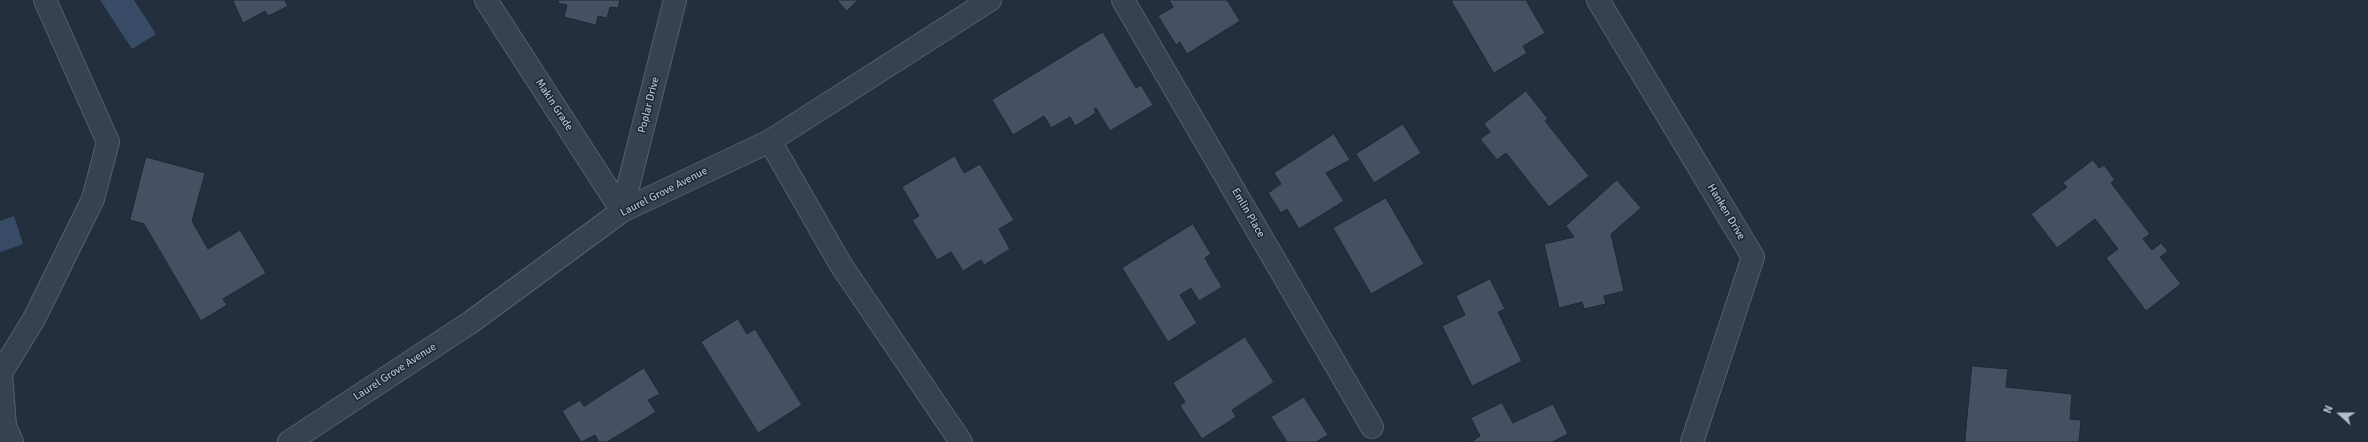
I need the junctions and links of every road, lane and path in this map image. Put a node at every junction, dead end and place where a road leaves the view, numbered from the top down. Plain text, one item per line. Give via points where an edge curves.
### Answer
1 (45, 0) edge
2 (486, 0) edge
3 (675, 0) edge
4 (990, 0) edge
5 (1123, 0) edge
6 (1598, 0) edge
7 (770, 141) junction
8 (622, 211) junction
9 (1372, 427) dead end
10 (12, 442) edge
11 (289, 442) edge
12 (961, 442) edge
13 (1692, 442) edge

1 - 10 street via 108,142 94,198 34,320 1,373 5,426
2 - 8 street, Makin Grade
3 - 8 street, Poplar Drive
4 - 7 street, Laurel Grove Avenue
5 - 9 street, Emlin Place
6 - 13 street, Hanken Drive via 1753,257
7 - 8 street, Laurel Grove Avenue
7 - 12 street via 841,265
8 - 11 street, Laurel Grove Avenue via 471,322

